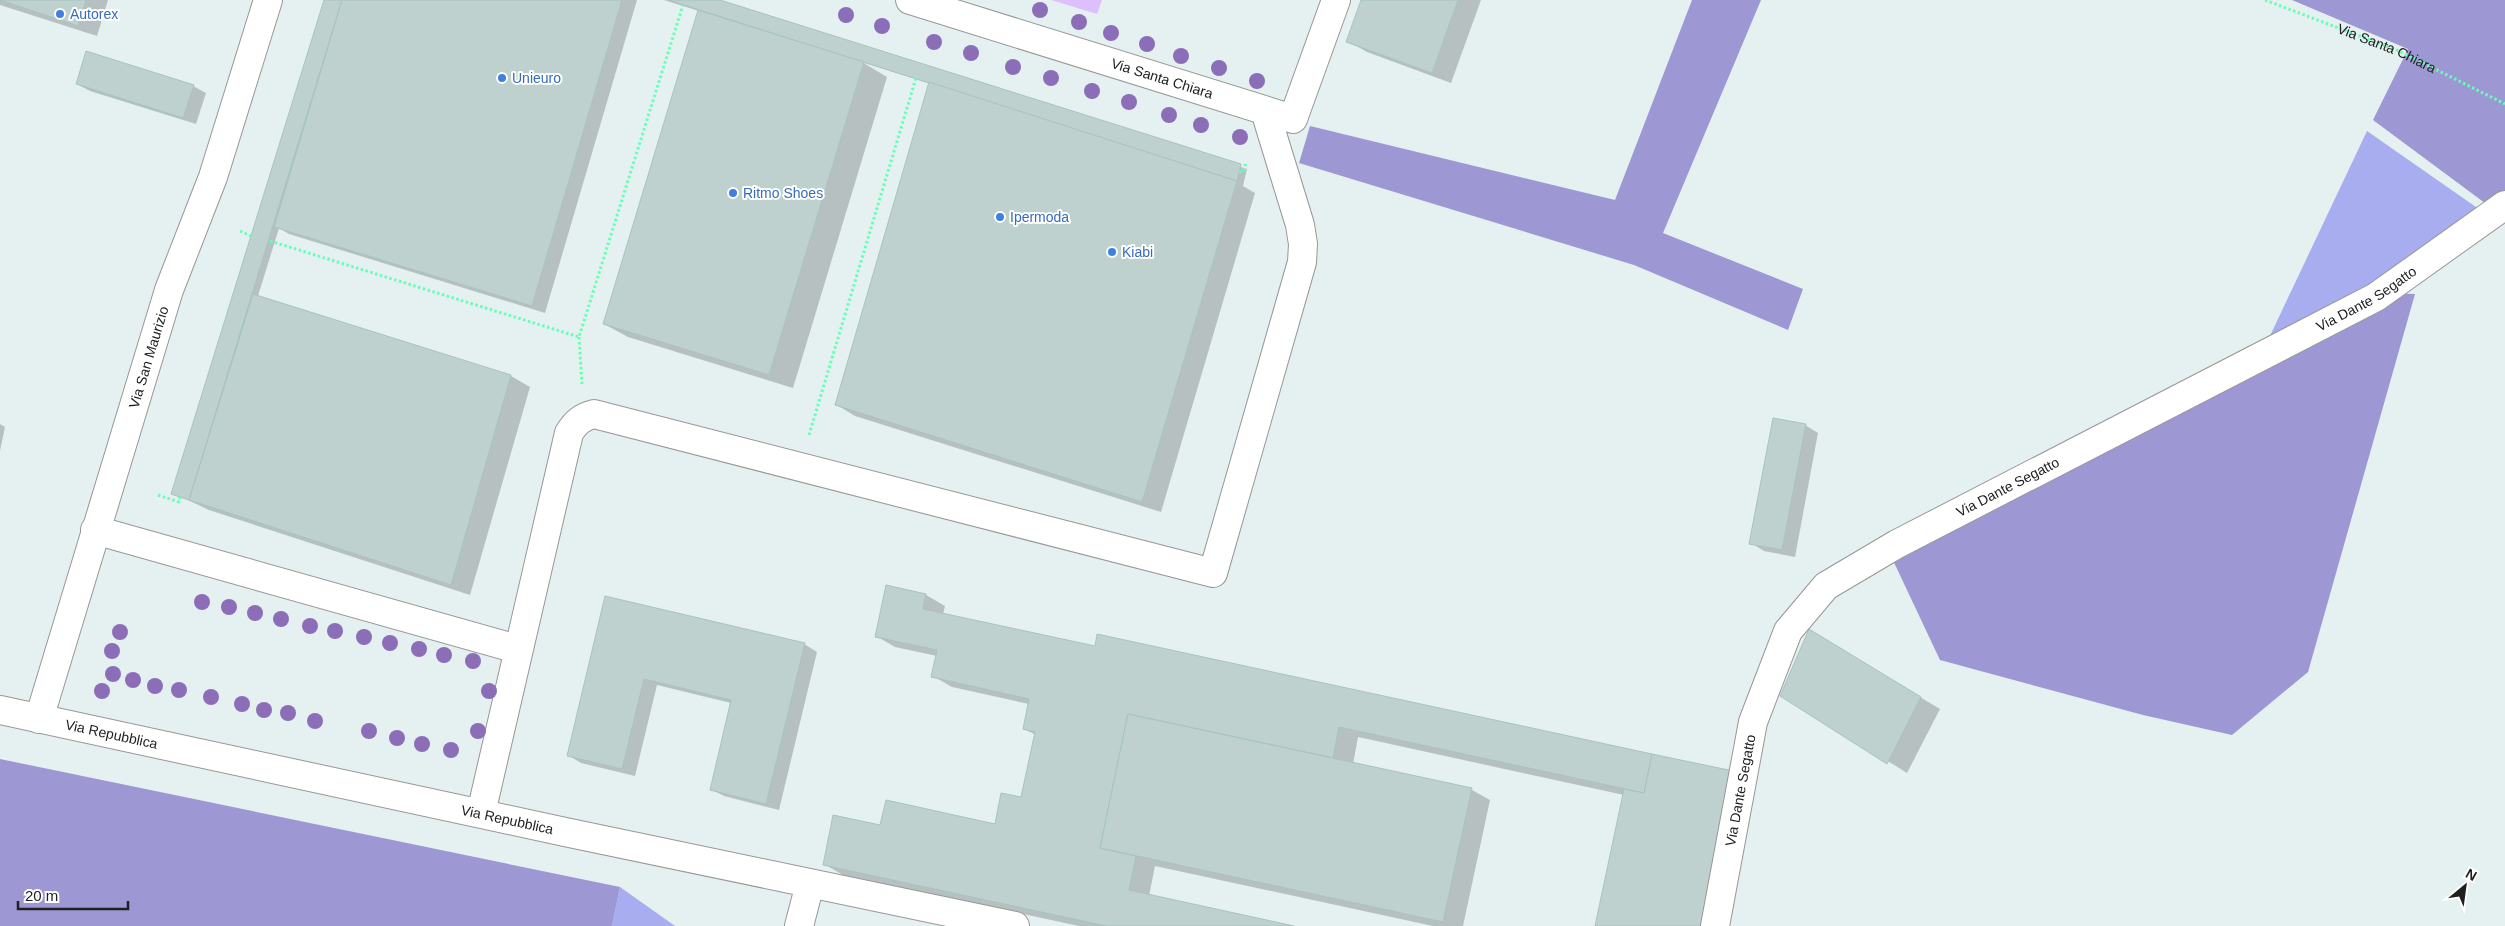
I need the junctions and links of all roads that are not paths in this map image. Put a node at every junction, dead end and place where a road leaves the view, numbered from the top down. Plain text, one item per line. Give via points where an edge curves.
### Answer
1 (268, 0) edge
2 (910, 0) edge
3 (1336, 0) edge
4 (967, 8) edge
5 (1265, 111) junction
6 (2505, 205) edge
7 (95, 530) junction
8 (517, 649) junction
9 (0, 710) edge
10 (39, 719) junction
11 (481, 813) junction
12 (810, 884) junction
13 (799, 926) edge
14 (1015, 926) edge
15 (1715, 926) edge

1 - 7 street, Via San Maurizio via 213,177 169,290
2 - 4 street, Via Santa Chiara
3 - 5 street, Via Santa Chiara via 1293,119
4 - 5 street, Via Santa Chiara
5 - 8 street via 1300,225 1302,262 1213,573 594,414 576,422 569,433
6 - 15 street, Via Dante Segatto via 2376,297 1906,540 1826,586 1788,631 1753,722
7 - 8 street
7 - 10 street, Via San Maurizio
8 - 11 street
9 - 10 street, Via Repubblica
10 - 11 street, Via Repubblica
11 - 12 street, Via Repubblica
12 - 13 street
12 - 14 street, Via Repubblica

